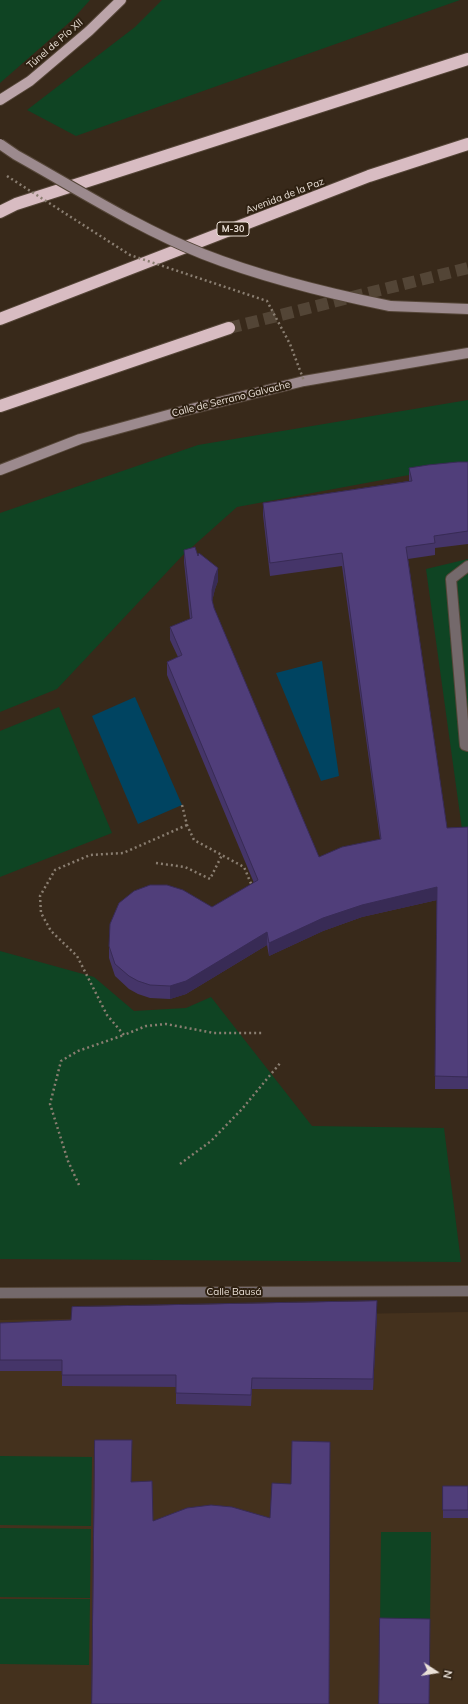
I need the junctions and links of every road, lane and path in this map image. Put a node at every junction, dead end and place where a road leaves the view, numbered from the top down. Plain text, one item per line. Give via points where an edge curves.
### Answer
1 (121, 0) edge
2 (468, 59) edge
3 (0, 100) edge
4 (0, 144) edge
5 (468, 144) edge
6 (6, 175) dead end
7 (16, 204) junction
8 (0, 208) edge
9 (0, 212) edge
10 (468, 309) edge
11 (0, 319) edge
12 (229, 328) tunnel mouth
13 (468, 353) edge
14 (304, 381) junction
15 (0, 406) edge
16 (0, 470) edge
17 (468, 566) edge
18 (468, 746) edge
19 (182, 805) dead end
20 (188, 825) junction
21 (222, 855) junction
22 (156, 863) dead end
23 (252, 888) edge
24 (263, 1033) dead end
25 (124, 1035) junction
26 (281, 1062) dead end
27 (180, 1164) dead end
28 (78, 1185) dead end
29 (468, 1291) edge
30 (0, 1293) edge

1 - 3 main road, Túnel de Pío XII via 90,31 30,81
2 - 7 highway
4 - 10 main road, bridge via 142,225 203,254 267,277 390,306
5 - 11 highway, Avenida de la Paz / M-30 via 369,176
6 - 14 path, bridge via 130,255 268,301 290,344
7 - 8 highway
7 - 9 highway
12 - 15 highway
13 - 14 main road, Calle de Serrano Galvache
14 - 16 main road, Calle de Serrano Galvache via 80,439
17 - 18 street via 451,579 465,745
19 - 20 path
20 - 21 path via 194,840
20 - 25 path via 123,853 90,855 55,870 40,896 41,913 51,931 77,956 107,1015
21 - 22 path via 210,879 185,867
21 - 23 path via 244,866
24 - 25 path via 214,1033 166,1024 146,1026
25 - 28 path via 78,1051 62,1061 55,1080 50,1104
26 - 27 path via 242,1109 211,1140
29 - 30 street, Calle Bausá

